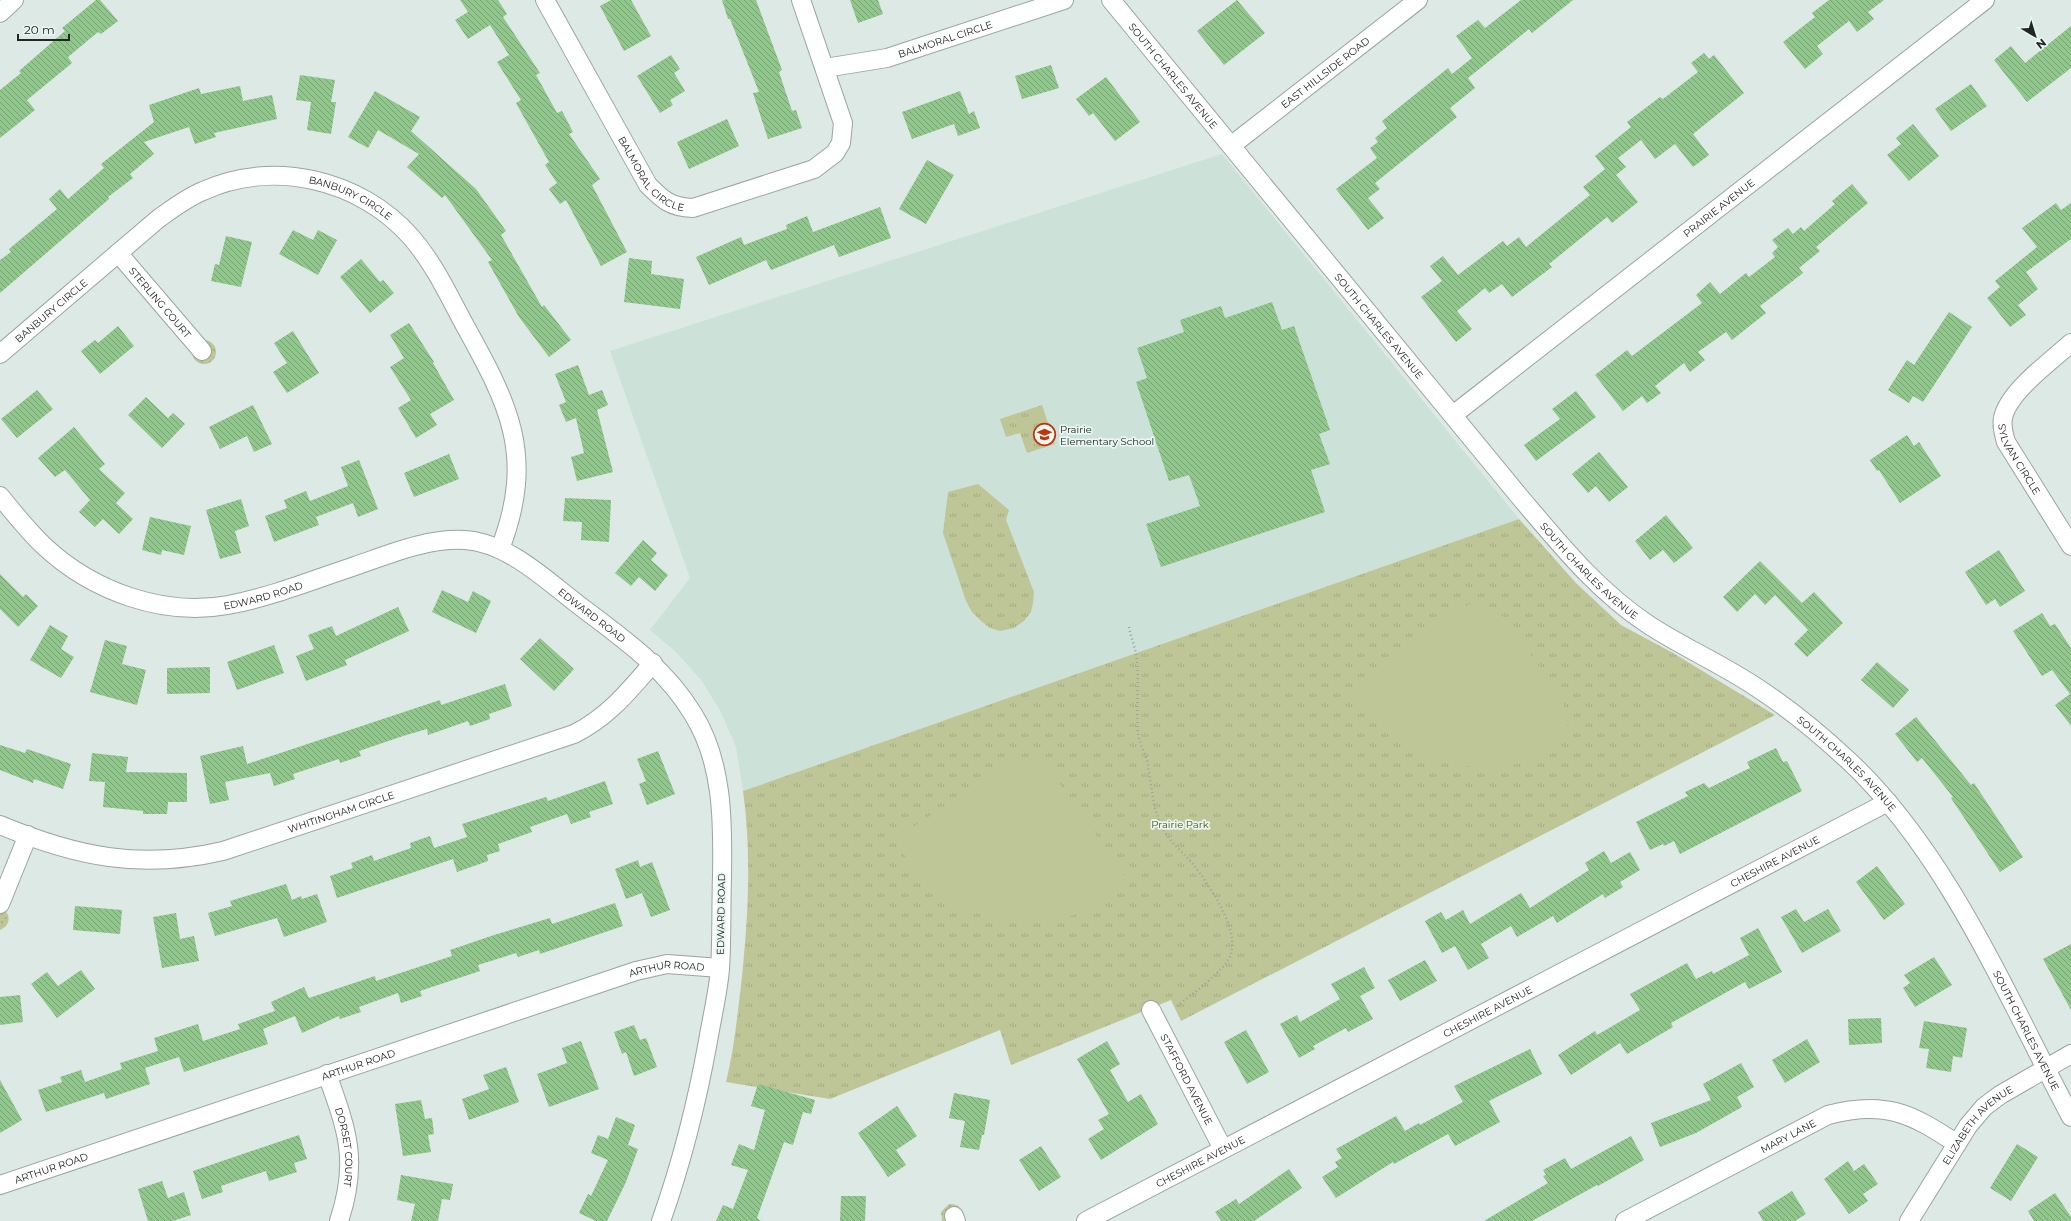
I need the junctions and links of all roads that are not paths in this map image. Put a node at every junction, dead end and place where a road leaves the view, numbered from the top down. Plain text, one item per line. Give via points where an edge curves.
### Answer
1 (14, 0) edge
2 (545, 0) edge
3 (801, 0) edge
4 (1064, 0) edge
5 (1111, 0) edge
6 (1418, 0) edge
7 (1985, 0) edge
8 (0, 12) edge
9 (825, 68) junction
10 (1232, 145) junction
11 (118, 253) junction
12 (2071, 343) edge
13 (202, 352) dead end
14 (0, 354) edge
15 (1454, 415) junction
16 (0, 496) edge
17 (2071, 546) edge
18 (500, 549) junction
19 (653, 663) junction
20 (1888, 802) junction
21 (0, 825) edge
22 (28, 835) junction
23 (0, 904) edge
24 (720, 968) junction
25 (1151, 1010) dead end
26 (2071, 1054) edge
27 (2046, 1069) junction
28 (327, 1074) junction
29 (2071, 1117) edge
30 (1957, 1144) junction
31 (1223, 1149) junction
32 (0, 1185) edge
33 (339, 1221) edge
34 (661, 1221) edge
35 (1086, 1221) edge
36 (1625, 1221) edge
37 (1909, 1221) edge

1 - 8 street
2 - 9 street, BALMORAL CIRCLE via 648,185 664,201 674,206 693,208 814,169 835,152 841,143 843,123
3 - 9 street, BALMORAL CIRCLE
4 - 9 street, BALMORAL CIRCLE via 887,58
5 - 10 street, SOUTH CHARLES AVENUE
6 - 10 street, EAST HILLSIDE ROAD
7 - 15 street, PRAIRIE AVENUE
10 - 15 street, SOUTH CHARLES AVENUE
11 - 13 street, STERLING COURT
11 - 14 street, BANBURY CIRCLE
11 - 18 street, BANBURY CIRCLE via 178,204 203,191 240,179 279,176 310,179 362,198 382,210 400,225 424,254 501,395 512,429 517,478 510,522
12 - 17 street, SYLVAN CIRCLE via 2012,397 2002,419 2006,442
15 - 20 street, SOUTH CHARLES AVENUE via 1548,531 1610,596 1653,627 1759,688 1810,726 1850,761
16 - 18 street, EDWARD ROAD via 45,547 85,577 113,591 162,604 206,607 259,598 405,549 442,540 480,542
18 - 19 street, EDWARD ROAD
19 - 22 street, WHITINGHAM CIRCLE via 613,708 574,734 223,851 194,858 160,861 109,859
19 - 24 street, EDWARD ROAD via 676,688 695,716 712,756 721,810
20 - 27 street, SOUTH CHARLES AVENUE via 1937,868
20 - 31 street, CHESHIRE AVENUE
21 - 22 street, WHITINGHAM CIRCLE
22 - 23 street
24 - 28 street, ARTHUR ROAD via 682,964 651,966
24 - 34 street, EDWARD ROAD via 699,1093 683,1155
25 - 31 street, STAFFORD AVENUE
26 - 27 street, ELIZABETH AVENUE
27 - 29 street, SOUTH CHARLES AVENUE
27 - 30 street, ELIZABETH AVENUE via 1984,1107
28 - 32 street, ARTHUR ROAD
28 - 33 street, DORSET COURT via 344,1121 350,1149 350,1180
30 - 36 street, MARY LANE via 1919,1120 1897,1111 1846,1110 1828,1115
30 - 37 street, ELIZABETH AVENUE
31 - 35 street, CHESHIRE AVENUE

